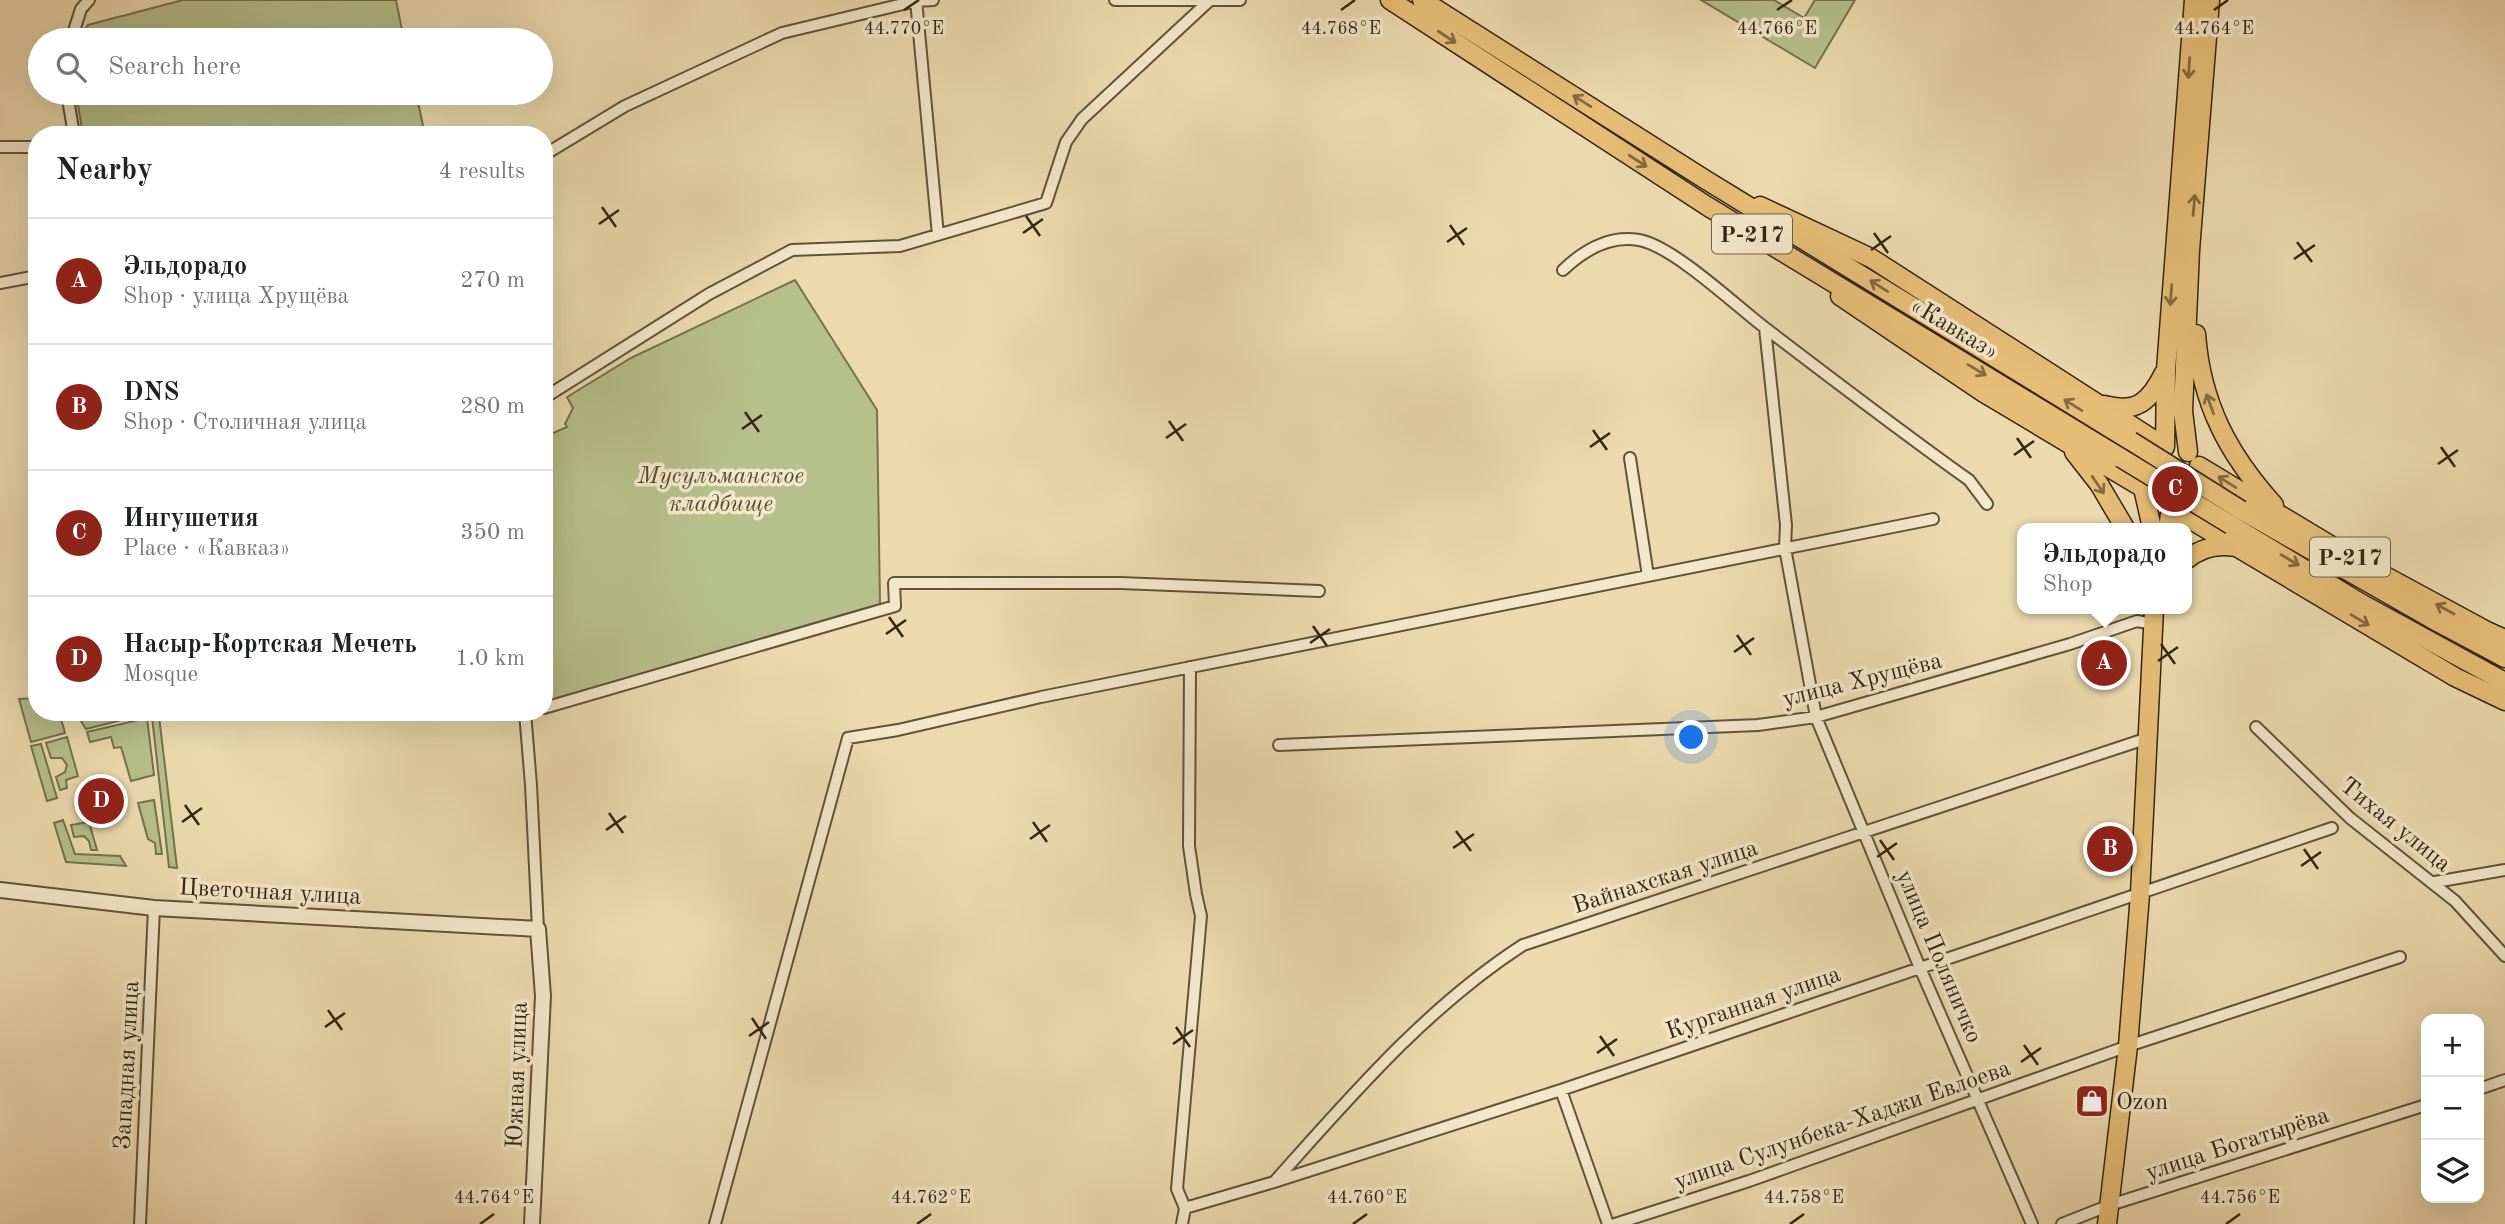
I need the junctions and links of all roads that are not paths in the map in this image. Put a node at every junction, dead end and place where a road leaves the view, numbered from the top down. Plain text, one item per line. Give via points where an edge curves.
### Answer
1 (89, 0) edge
2 (916, 0) edge
3 (933, 0) edge
4 (1115, 0) edge
5 (1240, 0) edge
6 (1390, 0) edge
7 (1422, 0) edge
8 (2194, 0) edge
9 (2210, 0) edge
10 (1209, 1) edge
11 (75, 28) edge
12 (69, 105) edge
13 (72, 126) edge
14 (0, 147) edge
15 (28, 147) edge
16 (553, 150) edge
17 (1706, 180) junction
18 (1706, 206) junction
19 (938, 235) junction
20 (2190, 250) junction
21 (1563, 270) dead end
22 (28, 278) edge
23 (0, 283) edge
24 (1765, 328) junction
25 (2166, 370) junction
26 (553, 392) edge
27 (2098, 404) junction
28 (2068, 443) junction
29 (2165, 447) junction
30 (1630, 458) dead end
31 (2194, 459) junction
32 (2143, 488) junction
33 (1987, 504) dead end
34 (2171, 508) junction
35 (2236, 518) junction
36 (1933, 519) dead end
37 (2288, 520) junction
38 (2122, 523) edge
39 (2151, 523) edge
40 (2169, 523) edge
41 (2238, 547) junction
42 (1785, 548) junction
43 (2192, 557) edge
44 (1648, 576) junction
45 (1319, 591) dead end
46 (2150, 614) edge
47 (2154, 614) edge
48 (2505, 640) edge
49 (2505, 658) edge
50 (1190, 667) junction
51 (2505, 682) edge
52 (2505, 701) edge
53 (553, 705) edge
54 (1816, 717) junction
55 (527, 721) edge
56 (2256, 727) dead end
57 (2148, 738) junction
58 (1279, 745) dead end
59 (2332, 828) dead end
60 (1865, 833) junction
61 (2505, 870) edge
62 (2435, 882) junction
63 (0, 890) edge
64 (2140, 894) junction
65 (154, 908) junction
66 (538, 929) junction
67 (2505, 956) edge
68 (2400, 957) dead end
69 (1920, 968) junction
70 (2129, 1046) junction
71 (2505, 1080) edge
72 (2484, 1087) edge
73 (1561, 1090) junction
74 (1979, 1099) junction
75 (2421, 1107) edge
76 (1274, 1182) junction
77 (2110, 1205) junction
78 (1185, 1208) junction
79 (140, 1224) edge
80 (532, 1224) edge
81 (715, 1224) edge
82 (1182, 1224) edge
83 (1608, 1224) edge
84 (1615, 1224) edge
85 (2032, 1224) edge
86 (2062, 1224) edge
87 (2107, 1224) edge

1 - 11 street
2 - 3 street
2 - 16 street via 782,33 625,106
2 - 19 street
4 - 10 street
5 - 10 street
6 -> 18 main road, «Кавказ» / Р-217
17 -> 7 main road, «Кавказ» / Р-217
8 -> 25 main road, Р-217
20 -> 9 main road, Р-217
10 - 19 street via 1082,119 1066,142 1046,203
12 - 13 street
14 - 15 street
17 - 27 main road, Р-217 via 1871,258
35 -> 17 main road, «Кавказ» / Р-217, bridge via 2131,441
18 - 28 main road, Р-217 via 1984,393
18 -> 35 main road, «Кавказ» / Р-217, bridge via 2121,458
19 - 26 street via 900,246 792,250 709,294
20 - 31 main road, Р-217 via 2183,411
37 -> 20 main road, Р-217 via 2244,469 2222,434 2207,396 2198,355
21 - 24 street via 1579,255 1606,242 1638,240 1664,249
22 - 23 street
24 - 33 street via 1969,480
24 - 42 street, улица Поляничко
25 - 27 main road, Р-217 via 2156,389 2135,407
25 - 29 main road, Р-217
27 - 29 main road, Р-217
28 - 32 main road, Р-217
28 -> 38 main road, Р-217
29 - 31 main road via 2177,447
29 - 32 main road via 2143,465
30 - 44 street
31 - 34 main road via 2202,478 2196,495
37 -> 31 main road, Р-217
32 - 34 main road via 2154,502
32 - 39 main road
34 - 40 main road
34 - 41 main road, Р-217
35 - 49 main road, «Кавказ» / Р-217
35 -> 51 main road, «Кавказ» / Р-217 via 2364,605
36 - 42 street
48 -> 37 main road, Р-217
41 - 43 main road via 2209,548
41 -> 52 main road, Р-217 via 2455,677
42 - 44 street
42 - 54 street, улица Поляничко
44 - 50 street
45 - 53 street via 1120,583 894,583 895,606
46 - 54 street, улица Хрущёва via 2070,644
47 - 57 main road
50 - 78 street via 1189,846 1201,916 1177,1189
50 - 81 street via 848,738
54 - 58 street, улица Хрущёва via 1758,725
54 - 60 street, улица Поляничко
55 - 66 street
56 - 62 street, Тихая улица via 2350,818
57 - 60 street, Вайнахская улица
57 - 64 main road
59 - 64 street, Курганная улица
60 - 69 street, улица Поляничко
60 - 76 street, Вайнахская улица via 1522,945 1483,970 1372,1073
61 - 62 street
62 - 67 street, Тихая улица
63 - 65 street, Цветочная улица
64 - 69 street, Курганная улица
64 - 70 main road
65 - 66 street, Цветочная улица
65 - 79 street, Западная улица
66 - 80 street, Южная улица via 543,996
68 - 70 street, улица Сулунбека-Хаджи Евлоева
69 - 73 street, Курганная улица
69 - 74 street, улица Поляничко
70 - 74 street, улица Сулунбека-Хаджи Евлоева
70 - 77 main road
71 - 72 street
73 - 76 street, Курганная улица
73 - 83 street
74 - 84 street, улица Сулунбека-Хаджи Евлоева
74 - 85 street, улица Поляничко
75 - 77 street, улица Богатырёва
76 - 78 street, Курганная улица
77 - 86 street, улица Богатырёва
77 - 87 main road
78 - 82 street

